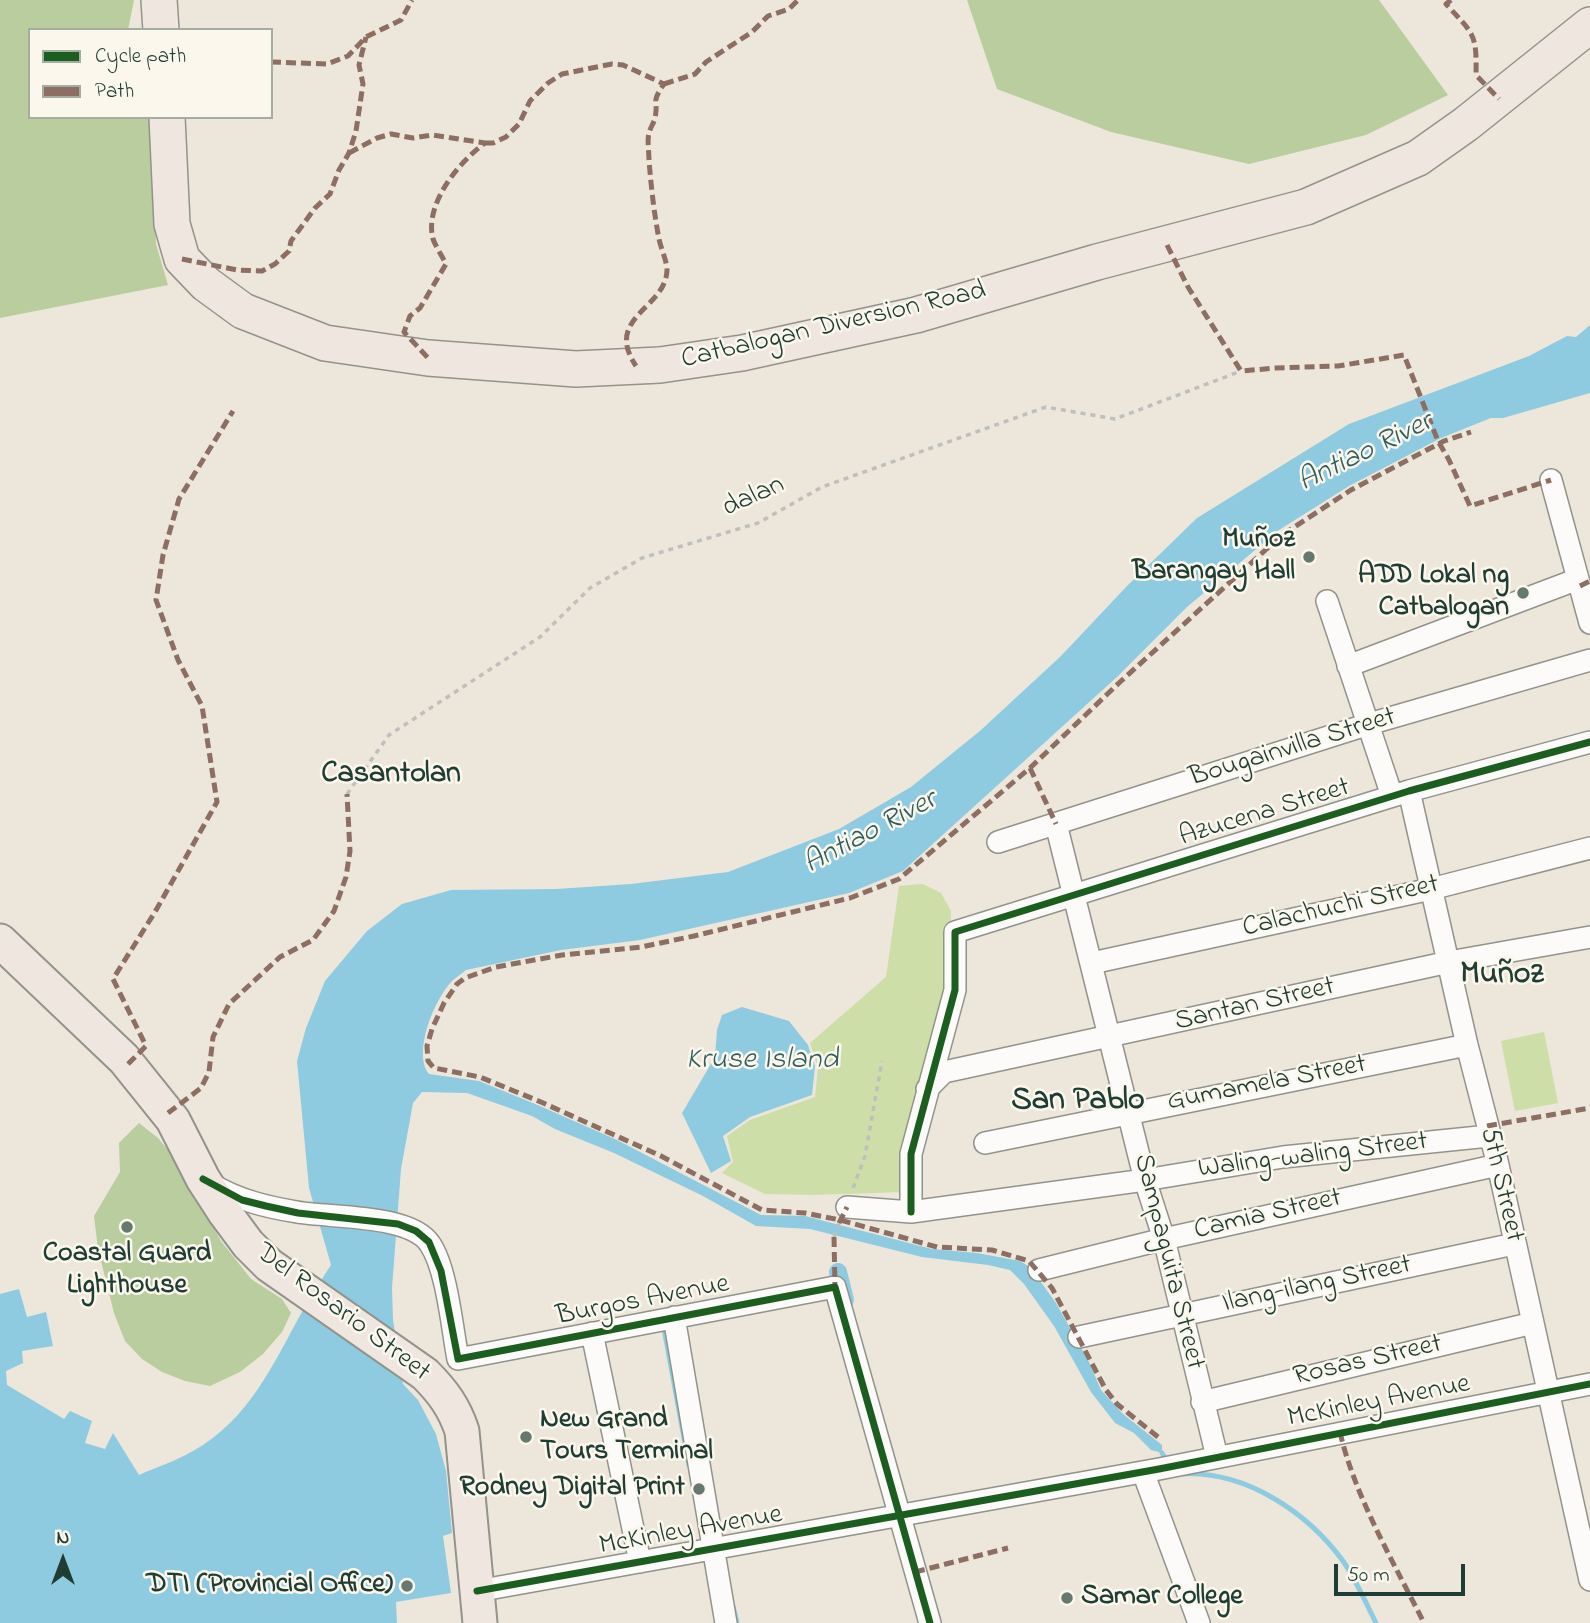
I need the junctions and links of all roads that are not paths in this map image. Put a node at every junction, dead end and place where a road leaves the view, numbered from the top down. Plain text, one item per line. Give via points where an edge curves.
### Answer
1 (159, 0) edge
2 (1590, 25) edge
3 (161, 28) edge
4 (167, 119) edge
5 (1551, 480) dead end
6 (1578, 579) junction
7 (1327, 601) dead end
8 (1590, 624) edge
9 (1590, 660) edge
10 (1348, 666) junction
11 (1369, 724) junction
12 (1590, 742) edge
13 (1401, 794) junction
14 (1056, 824) junction
15 (998, 842) dead end
16 (1590, 848) edge
17 (1431, 889) junction
18 (1074, 895) junction
19 (1590, 937) edge
20 (0, 941) edge
21 (1449, 962) junction
22 (1092, 963) junction
23 (1109, 1038) junction
24 (1467, 1045) junction
25 (926, 1090) junction
26 (1130, 1113) junction
27 (1489, 1136) junction
28 (985, 1143) dead end
29 (1498, 1165) junction
30 (203, 1179) junction
31 (1145, 1180) junction
32 (911, 1212) junction
33 (843, 1215) road end
34 (1164, 1239) junction
35 (1514, 1244) junction
36 (1039, 1270) dead end
37 (1181, 1316) junction
38 (674, 1317) junction
39 (1533, 1323) junction
40 (592, 1333) junction
41 (1079, 1338) dead end
42 (1590, 1384) edge
43 (1548, 1391) junction
44 (1202, 1402) junction
45 (1217, 1457) junction
46 (1159, 1468) junction
47 (1580, 1487) edge
48 (904, 1515) junction
49 (713, 1549) junction
50 (1588, 1557) edge
51 (640, 1562) junction
52 (1590, 1580) edge
53 (479, 1607) edge
54 (726, 1623) edge
55 (930, 1623) edge
56 (1199, 1623) edge

1 - 3 highway
2 - 4 highway, Catbalogan Diversion Road via 1418,158 1306,207 916,315 742,353 660,365 576,369 428,358 324,343 243,311 182,259 172,224
5 - 6 street
6 - 8 street
6 - 10 street
7 - 10 street, 5th Street
9 - 11 street, Bougainvilla Street
10 - 11 street, 5th Street
11 - 13 street, 5th Street
11 - 14 street, Bougainvilla Street
12 - 13 street, Azucena Street
13 - 17 street, 5th Street
13 - 18 street, Azucena Street
14 - 15 street, Bougainvilla Street
14 - 18 street, Sampaguita Street
16 - 17 street, Calachuchi Street
17 - 21 street, 5th Street
17 - 22 street, Calachuchi Street
18 - 22 street, Sampaguita Street
18 - 25 street, Azucena Street via 955,932 956,990
19 - 21 street, Santan Street
20 - 30 main road, Del Rosario Street via 124,1059 173,1120
21 - 23 street, Santan Street
21 - 24 street, 5th Street
22 - 23 street, Sampaguita Street
23 - 25 street, Santan Street via 944,1072
23 - 26 street, Sampaguita Street
24 - 26 street, Gumamela Street
24 - 27 street, 5th Street
25 - 32 street via 911,1154
26 - 28 street, Gumamela Street
26 - 31 street, Sampaguita Street
27 - 29 street, 5th Street
27 - 31 street, Waling-waling Street via 1283,1157
29 - 34 street, Camia Street
29 - 35 street, 5th Street
30 - 40 street, Burgos Avenue via 242,1200 298,1213 398,1224 416,1231 436,1255 458,1359
30 - 53 main road, Del Rosario Street via 248,1244 269,1265 425,1374 456,1411 462,1431
31 - 32 street, Waling-waling Street
31 - 34 street, Sampaguita Street
32 - 33 street, Waling-waling Street
34 - 36 street, Camia Street
34 - 37 street, Sampaguita Street
35 - 37 street, Ilang-ilang Street
35 - 39 street, 5th Street
37 - 41 street, Ilang-ilang Street
37 - 44 street, Sampaguita Street
38 - 40 street, Burgos Avenue
38 - 48 street, Burgos Avenue via 835,1287
38 - 49 street
39 - 43 street, 5th Street
39 - 44 street, Rosas Street
40 - 51 street
42 - 43 street, McKinley Avenue
43 - 45 street, McKinley Avenue
43 - 47 street, 5th Street
44 - 45 street, Sampaguita Street
45 - 46 street, McKinley Avenue
46 - 48 street, McKinley Avenue
46 - 56 street
47 - 50 street, 5th Street
48 - 49 street, McKinley Avenue
48 - 55 street
49 - 51 street, McKinley Avenue
49 - 54 street
50 - 52 street, 5th Street
51 - 53 street, McKinley Avenue

